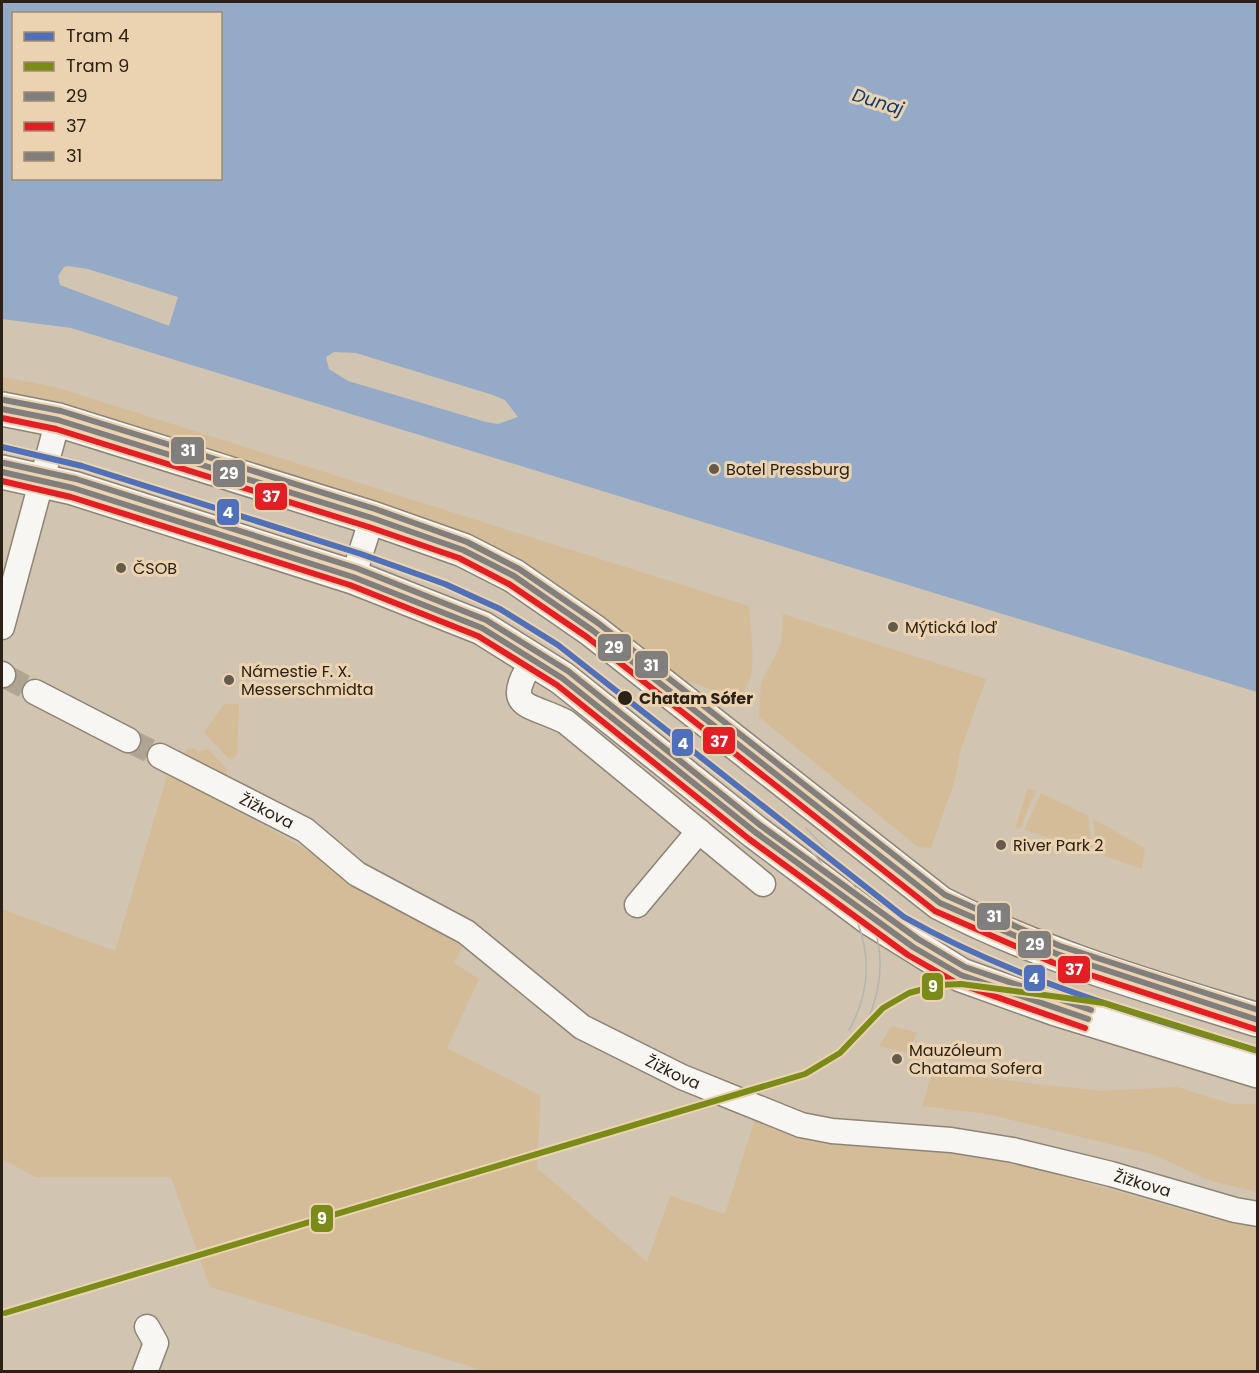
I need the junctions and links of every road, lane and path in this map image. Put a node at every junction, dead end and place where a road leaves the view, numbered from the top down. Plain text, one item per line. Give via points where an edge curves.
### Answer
1 (2, 409) edge
2 (58, 420) junction
3 (2, 472) edge
4 (41, 480) junction
5 (372, 518) junction
6 (353, 577) junction
7 (2, 627) edge
8 (534, 658) junction
9 (35, 692) tunnel mouth
10 (128, 740) tunnel mouth
11 (160, 756) tunnel mouth
12 (699, 831) junction
13 (763, 884) dead end
14 (637, 905) dead end
15 (1257, 1020) edge
16 (1257, 1071) edge
17 (1257, 1214) edge
18 (147, 1327) dead end
19 (145, 1371) edge

1 - 2 main road
2 - 4 street
2 - 5 main road
3 - 4 main road
4 - 6 main road
4 - 7 street
5 - 6 street
5 - 15 main road via 463,550 514,576 592,630 940,903 1074,963
6 - 8 main road via 482,628
8 - 12 street via 521,678 518,691 523,704 566,722
8 - 16 main road via 871,919 961,975 1056,1009
9 - 10 street
11 - 17 street, Žižkova via 305,830 357,874 466,932 582,1027 682,1077 801,1125 951,1140 1035,1154
12 - 13 street
12 - 14 street
18 - 19 street via 156,1343

